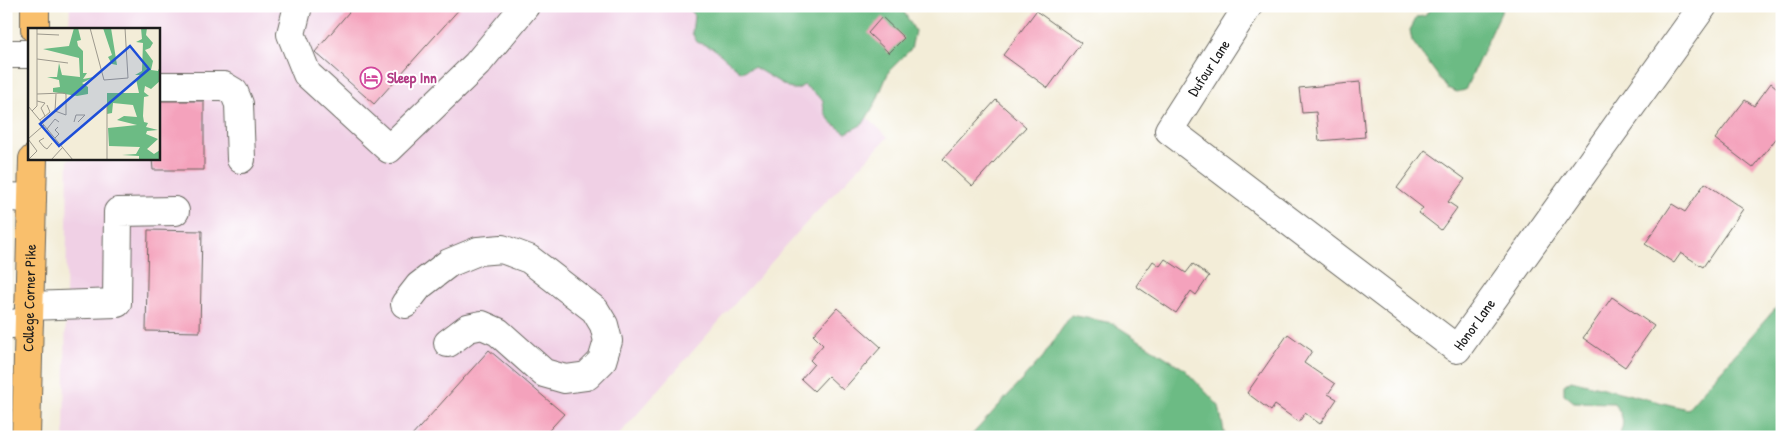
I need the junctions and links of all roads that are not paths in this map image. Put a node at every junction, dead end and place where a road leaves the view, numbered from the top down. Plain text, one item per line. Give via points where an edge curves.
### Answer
1 (35, 6) edge
2 (298, 6) edge
3 (525, 6) edge
4 (1248, 6) edge
5 (1703, 6) edge
6 (35, 28) edge
7 (6, 54) edge
8 (28, 54) edge
9 (160, 86) edge
10 (1169, 130) joint
11 (33, 160) edge
12 (241, 160) dead end
13 (19, 198) edge
14 (175, 212) dead end
15 (405, 304) dead end
16 (22, 317) edge
17 (448, 343) dead end
18 (26, 437) edge

1 - 6 highway
2 - 3 street via 291,34 307,74 389,149 477,64
4 - 10 street, Dufour Lane
5 - 10 street, Honor Lane via 1457,349
7 - 8 street
9 - 12 street via 224,86 234,92 239,104
11 - 13 highway, College Corner Pike
13 - 16 highway, College Corner Pike
14 - 16 street via 118,212 117,303
15 - 17 street via 419,286 449,263 478,251 502,249 529,258 595,310 608,341 602,362 587,376 565,379 544,373 498,332 482,325 468,328
16 - 18 highway, College Corner Pike

